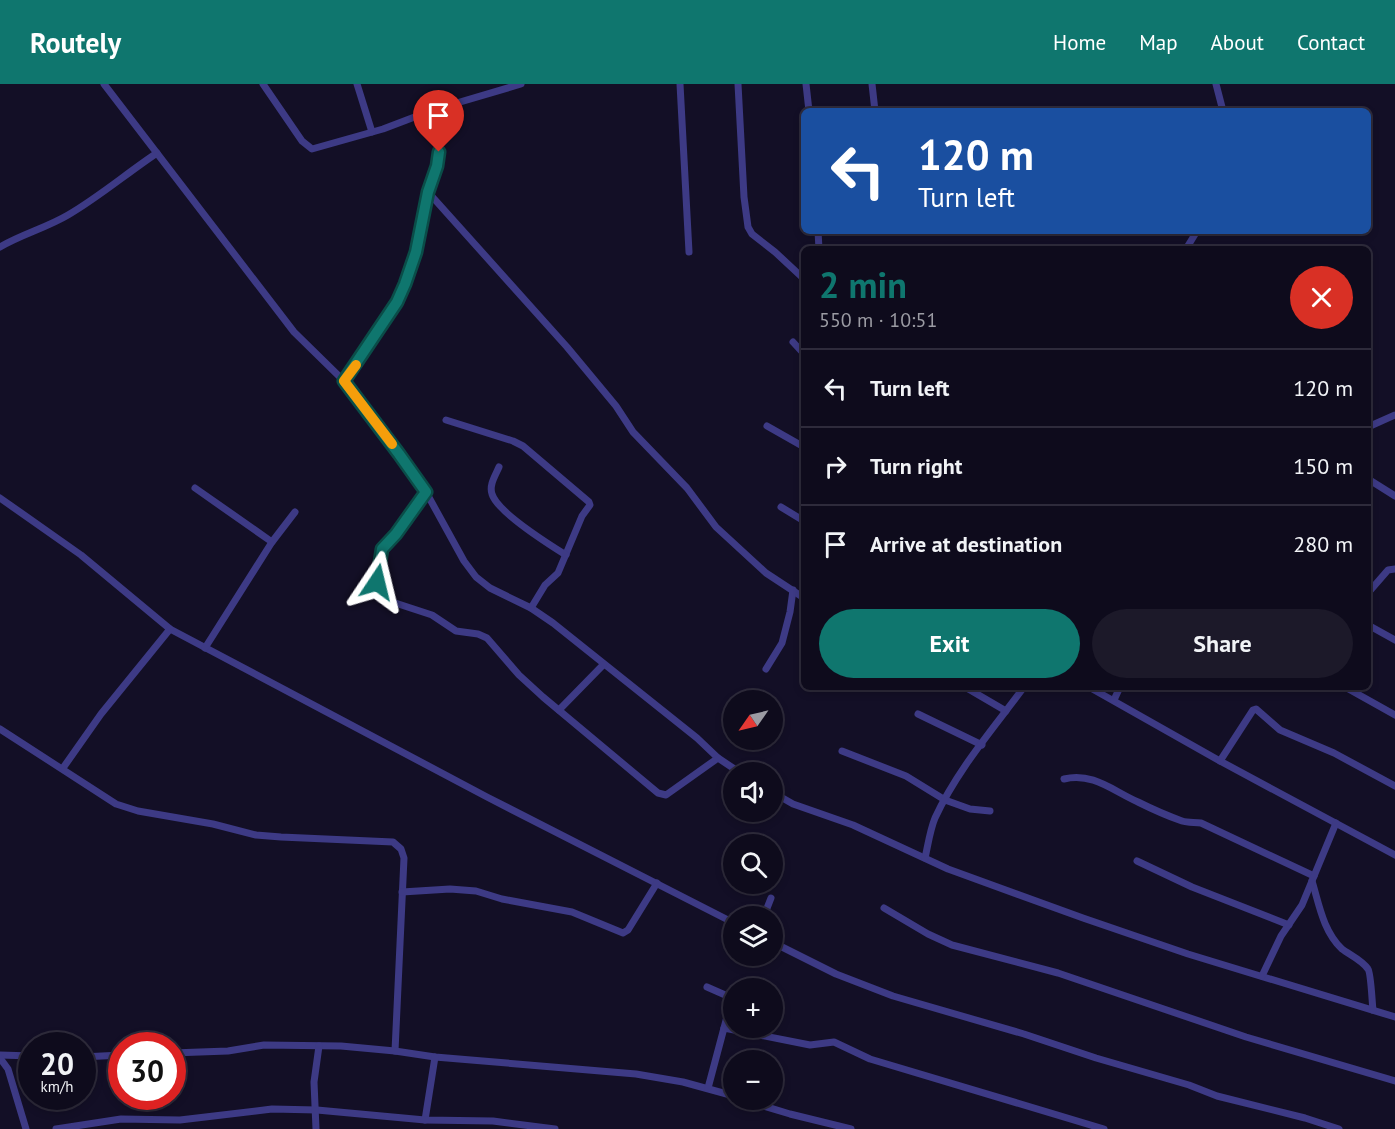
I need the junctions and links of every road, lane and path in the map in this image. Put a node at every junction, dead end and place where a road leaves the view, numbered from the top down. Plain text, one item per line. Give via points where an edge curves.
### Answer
1 (104, 84) edge
2 (263, 84) edge
3 (357, 84) edge
4 (521, 84) edge
5 (680, 84) edge
6 (738, 84) edge
7 (806, 84) edge
8 (872, 84) edge
9 (1216, 84) edge
10 (809, 108) edge
11 (875, 108) edge
12 (1222, 108) edge
13 (433, 110) junction
14 (372, 132) junction
15 (157, 153) junction
16 (428, 192) junction
17 (0, 247) edge
18 (689, 252) dead end
19 (801, 276) edge
20 (793, 342) dead end
21 (801, 351) edge
22 (344, 381) junction
23 (1395, 415) edge
24 (446, 420) dead end
25 (767, 426) dead end
26 (1371, 426) edge
27 (801, 445) edge
28 (499, 467) dead end
29 (1371, 481) edge
30 (195, 488) dead end
31 (426, 492) junction
32 (1395, 496) edge
33 (0, 498) edge
34 (781, 507) dead end
35 (295, 512) dead end
36 (801, 519) edge
37 (272, 542) junction
38 (566, 555) junction
39 (1395, 569) edge
40 (1371, 589) edge
41 (793, 590) junction
42 (801, 596) edge
43 (531, 608) junction
44 (1371, 627) edge
45 (170, 630) junction
46 (1395, 640) edge
47 (205, 648) junction
48 (603, 664) junction
49 (765, 669) dead end
50 (971, 690) edge
51 (1022, 690) edge
52 (1095, 690) edge
53 (1119, 690) edge
54 (1350, 690) edge
55 (1114, 700) junction
56 (559, 710) junction
57 (1006, 711) junction
58 (918, 714) dead end
59 (1395, 715) edge
60 (0, 729) edge
61 (982, 745) junction
62 (842, 751) dead end
63 (718, 758) junction
64 (1220, 761) junction
65 (724, 762) edge
66 (63, 768) junction
67 (1064, 779) dead end
68 (1395, 786) edge
69 (783, 798) edge
70 (945, 800) junction
71 (990, 811) dead end
72 (1336, 823) junction
73 (1395, 855) edge
74 (925, 858) junction
75 (1137, 861) dead end
76 (1313, 878) junction
77 (657, 883) junction
78 (402, 892) junction
79 (771, 898) dead end
80 (768, 906) edge
81 (884, 908) dead end
82 (723, 917) edge
83 (1288, 925) junction
84 (783, 948) edge
85 (1262, 976) junction
86 (707, 987) dead end
87 (723, 993) edge
88 (1373, 1010) junction
89 (1395, 1017) edge
90 (723, 1032) edge
91 (775, 1038) edge
92 (319, 1046) junction
93 (395, 1051) junction
94 (186, 1052) edge
95 (18, 1056) edge
96 (0, 1057) edge
97 (435, 1057) junction
98 (1395, 1081) edge
99 (708, 1088) junction
100 (723, 1093) edge
101 (317, 1110) junction
102 (776, 1110) edge
103 (425, 1120) junction
104 (26, 1129) edge
105 (56, 1129) edge
106 (316, 1129) edge
107 (555, 1129) edge
108 (851, 1129) edge
109 (1104, 1129) edge
110 (1339, 1129) edge

1 - 15 street
2 - 14 street via 308,147 317,149
3 - 14 street
4 - 13 street
5 - 18 street
6 - 19 street via 748,227
7 - 10 street
8 - 11 street
9 - 12 street
13 - 14 street
13 - 16 street via 439,152
15 - 17 street via 68,215
15 - 22 street via 294,332
16 - 22 street via 416,252 397,302
16 - 41 street via 567,347 633,432 687,488 716,527 766,573
20 - 21 street
22 - 31 street
23 - 26 street
24 - 38 street via 523,446 587,499 590,505
25 - 27 street
28 - 38 street via 491,485 495,500
29 - 32 street
30 - 37 street
31 - 43 street via 476,577
31 - 56 street via 382,549 377,575 379,596 432,615 456,631 483,635 519,675
33 - 45 street via 111,578
34 - 36 street
35 - 37 street
37 - 47 street
38 - 43 street via 558,573
39 - 40 street via 1388,570
41 - 42 street
41 - 49 street via 782,644
43 - 48 street
44 - 46 street
45 - 47 street
45 - 66 street via 101,714
47 - 77 street
48 - 56 street
48 - 63 street
50 - 57 street
51 - 57 street
52 - 55 street
53 - 55 street
54 - 59 street
55 - 64 street
56 - 63 street via 662,795
57 - 61 street
58 - 61 street
60 - 66 street
61 - 70 street
62 - 70 street via 906,776
63 - 65 street
64 - 68 street via 1256,709 1280,730
64 - 72 street
66 - 78 street via 117,804 138,811 256,835 393,842 404,858
67 - 76 street via 1075,776 1100,782 1182,821 1201,823
69 - 74 street
70 - 71 street
70 - 74 street via 934,819
72 - 73 street
72 - 76 street
74 - 85 street via 1083,918
75 - 83 street
76 - 83 street
76 - 88 street via 1328,930 1340,947 1370,973
77 - 78 street via 623,933 572,912 476,891
77 - 82 street
78 - 93 street
79 - 80 street
81 - 98 street via 952,945 1039,967 1246,1037
83 - 85 street
84 - 110 street via 893,996 1217,1096
85 - 88 street
86 - 87 street
88 - 89 street
90 - 99 street
91 - 109 street via 810,1045 834,1042 870,1059
92 - 93 street
92 - 94 street via 264,1045
92 - 101 street via 314,1082
93 - 97 street
95 - 96 street
96 - 104 street via 8,1069
97 - 99 street via 636,1074
97 - 103 street
99 - 100 street
101 - 103 street
101 - 105 street via 272,1109 180,1120 121,1119
101 - 106 street
102 - 108 street
103 - 107 street via 493,1121

